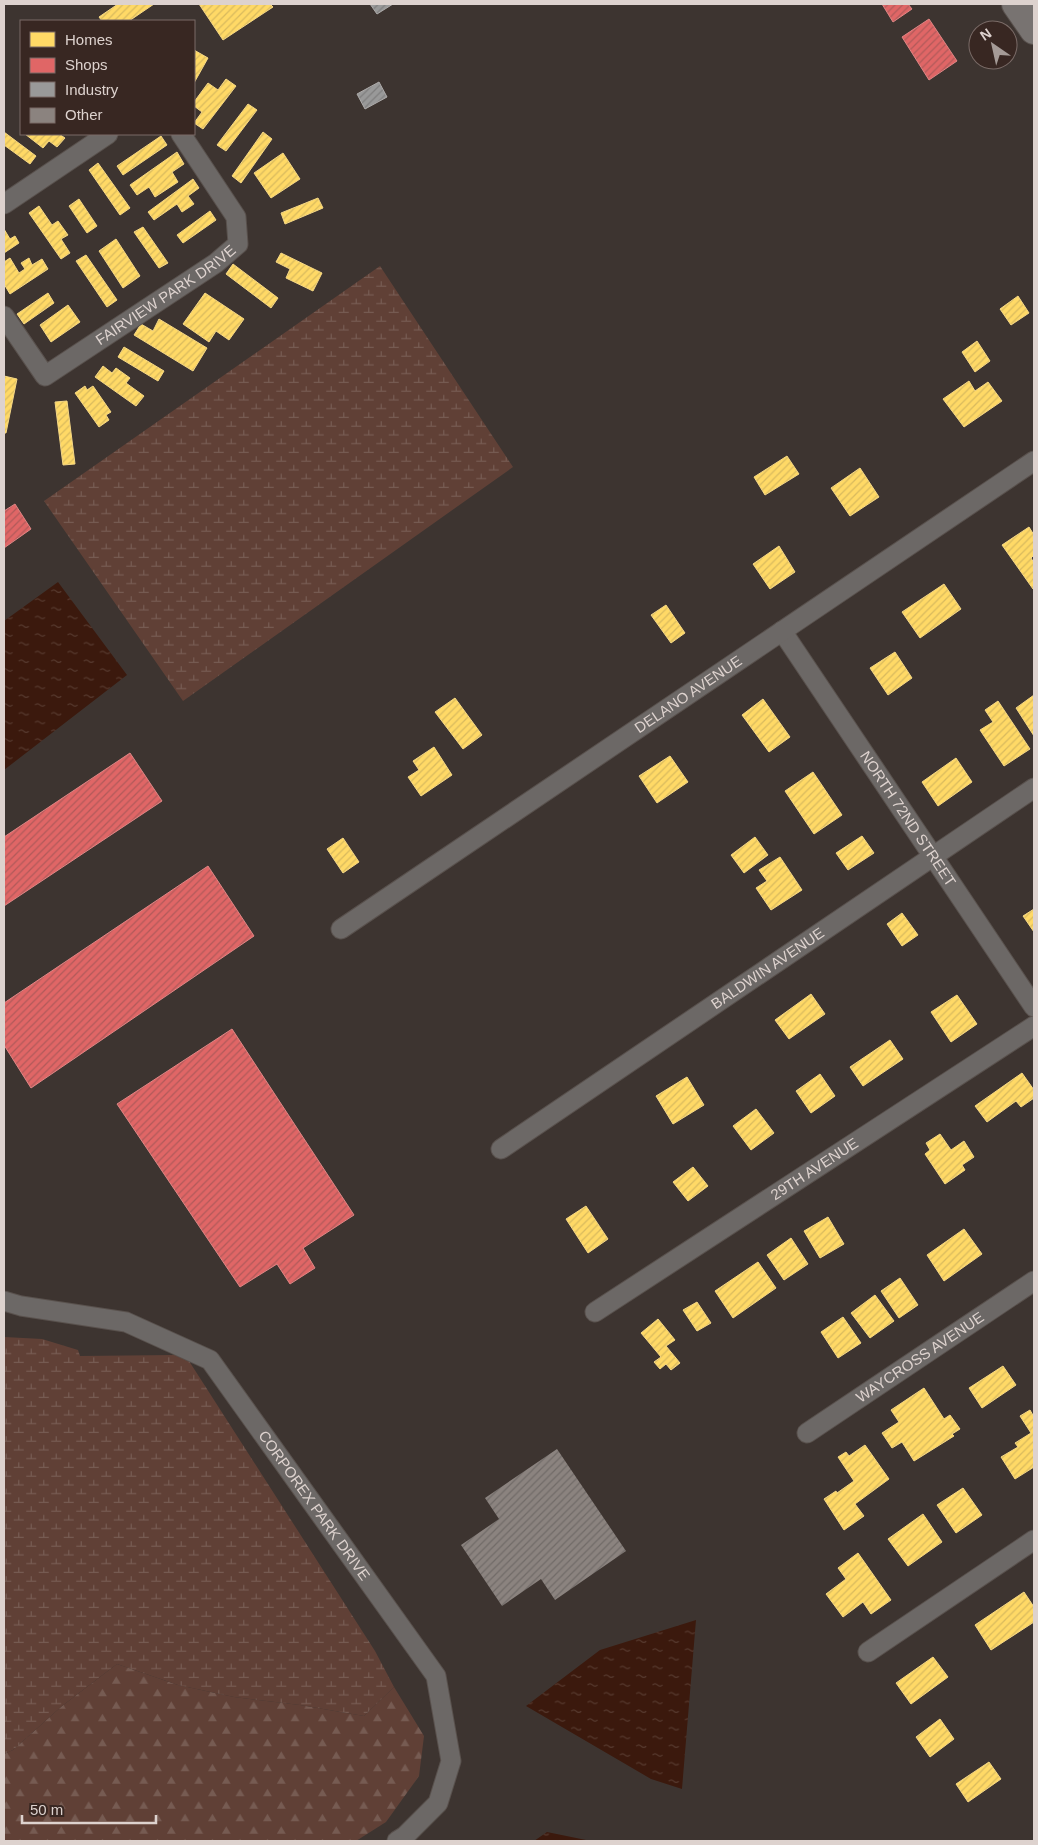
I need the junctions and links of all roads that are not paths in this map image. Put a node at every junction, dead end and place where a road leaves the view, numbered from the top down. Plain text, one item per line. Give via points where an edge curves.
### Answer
1 (1016, 4) edge
2 (1034, 30) edge
3 (107, 135) edge
4 (182, 135) edge
5 (4, 204) edge
6 (4, 316) edge
7 (1034, 460) edge
8 (782, 631) junction
9 (1034, 788) edge
10 (933, 856) junction
11 (341, 929) dead end
12 (1034, 1007) edge
13 (1034, 1026) edge
14 (501, 1149) dead end
15 (1034, 1281) edge
16 (4, 1301) edge
17 (595, 1312) dead end
18 (807, 1433) dead end
19 (1034, 1540) edge
20 (868, 1652) dead end
21 (397, 1841) edge

1 - 2 street
3 - 5 street
4 - 6 street, FAIRVIEW PARK DRIVE via 236,217 238,244 45,376
7 - 8 street, DELANO AVENUE
8 - 10 street, NORTH 72ND STREET
8 - 11 street, DELANO AVENUE
9 - 10 street, BALDWIN AVENUE
10 - 12 street, NORTH 72ND STREET
10 - 14 street, BALDWIN AVENUE
13 - 17 street, 29TH AVENUE
15 - 18 street, WAYCROSS AVENUE
16 - 21 street, CORPOREX PARK DRIVE via 126,1322 210,1360 436,1676 451,1762 438,1803
19 - 20 street

